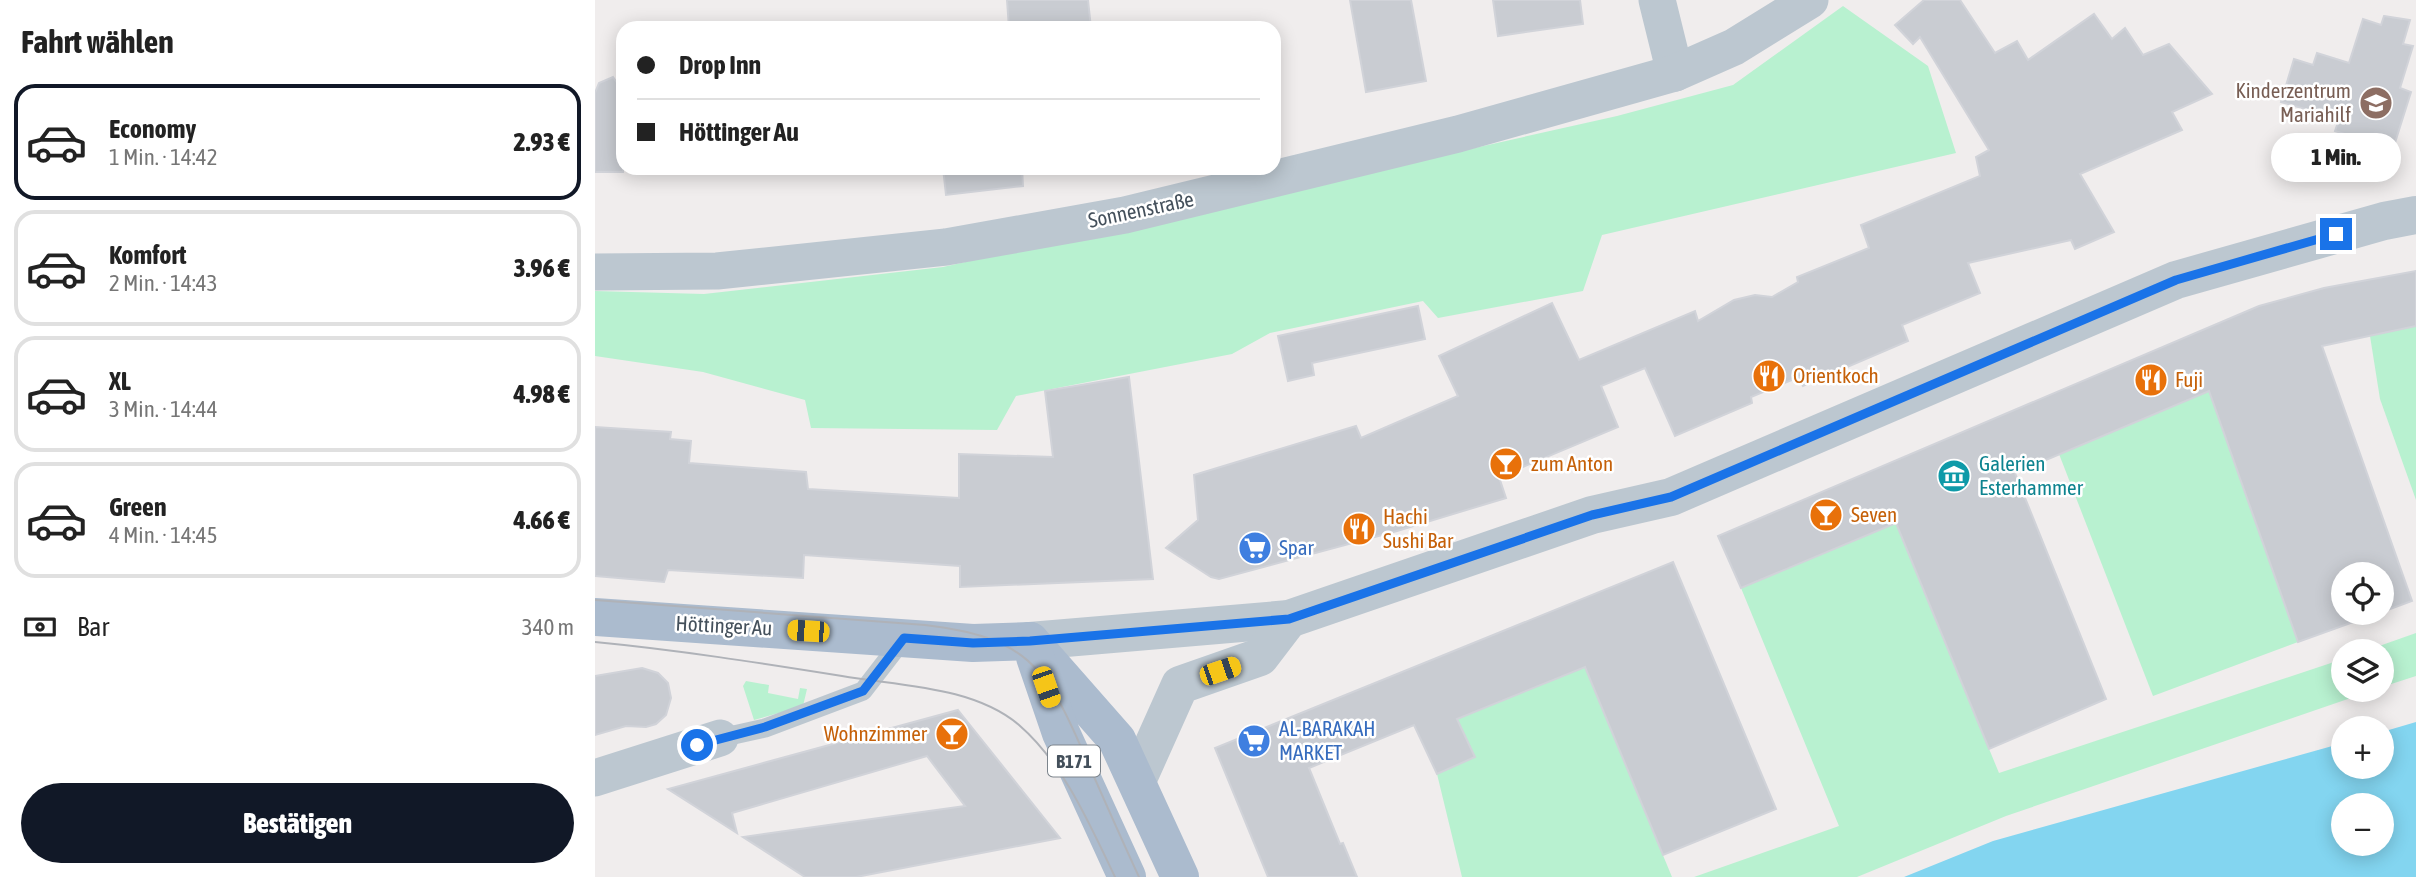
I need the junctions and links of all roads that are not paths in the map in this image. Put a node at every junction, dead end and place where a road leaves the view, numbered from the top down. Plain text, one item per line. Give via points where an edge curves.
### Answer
1 (1657, 0) edge
2 (1809, 0) edge
3 (1675, 73) junction
4 (2416, 215) edge
5 (595, 272) edge
6 (595, 617) edge
7 (1289, 619) junction
8 (904, 638) junction
9 (1030, 641) junction
10 (720, 738) joint
11 (595, 778) edge
12 (1137, 781) junction
13 (1127, 877) edge
14 (1180, 877) edge

1 - 3 street
2 - 3 street, Sonnenstraße via 1734,47
3 - 5 street, Sonnenstraße via 1458,134 1125,215 946,247 717,271
4 - 7 street, Höttinger Au via 2384,220 2176,280 1671,497 1592,515
6 - 8 main road, Höttinger Au
7 - 9 street, Höttinger Au
7 - 12 street via 1259,657 1179,685
8 - 9 main road, Höttinger Au
8 - 10 lane via 863,691 765,727
9 - 12 main road, B171 via 1103,721
9 - 13 main road, B171 via 1061,733
10 - 11 street
12 - 14 main road, B171

